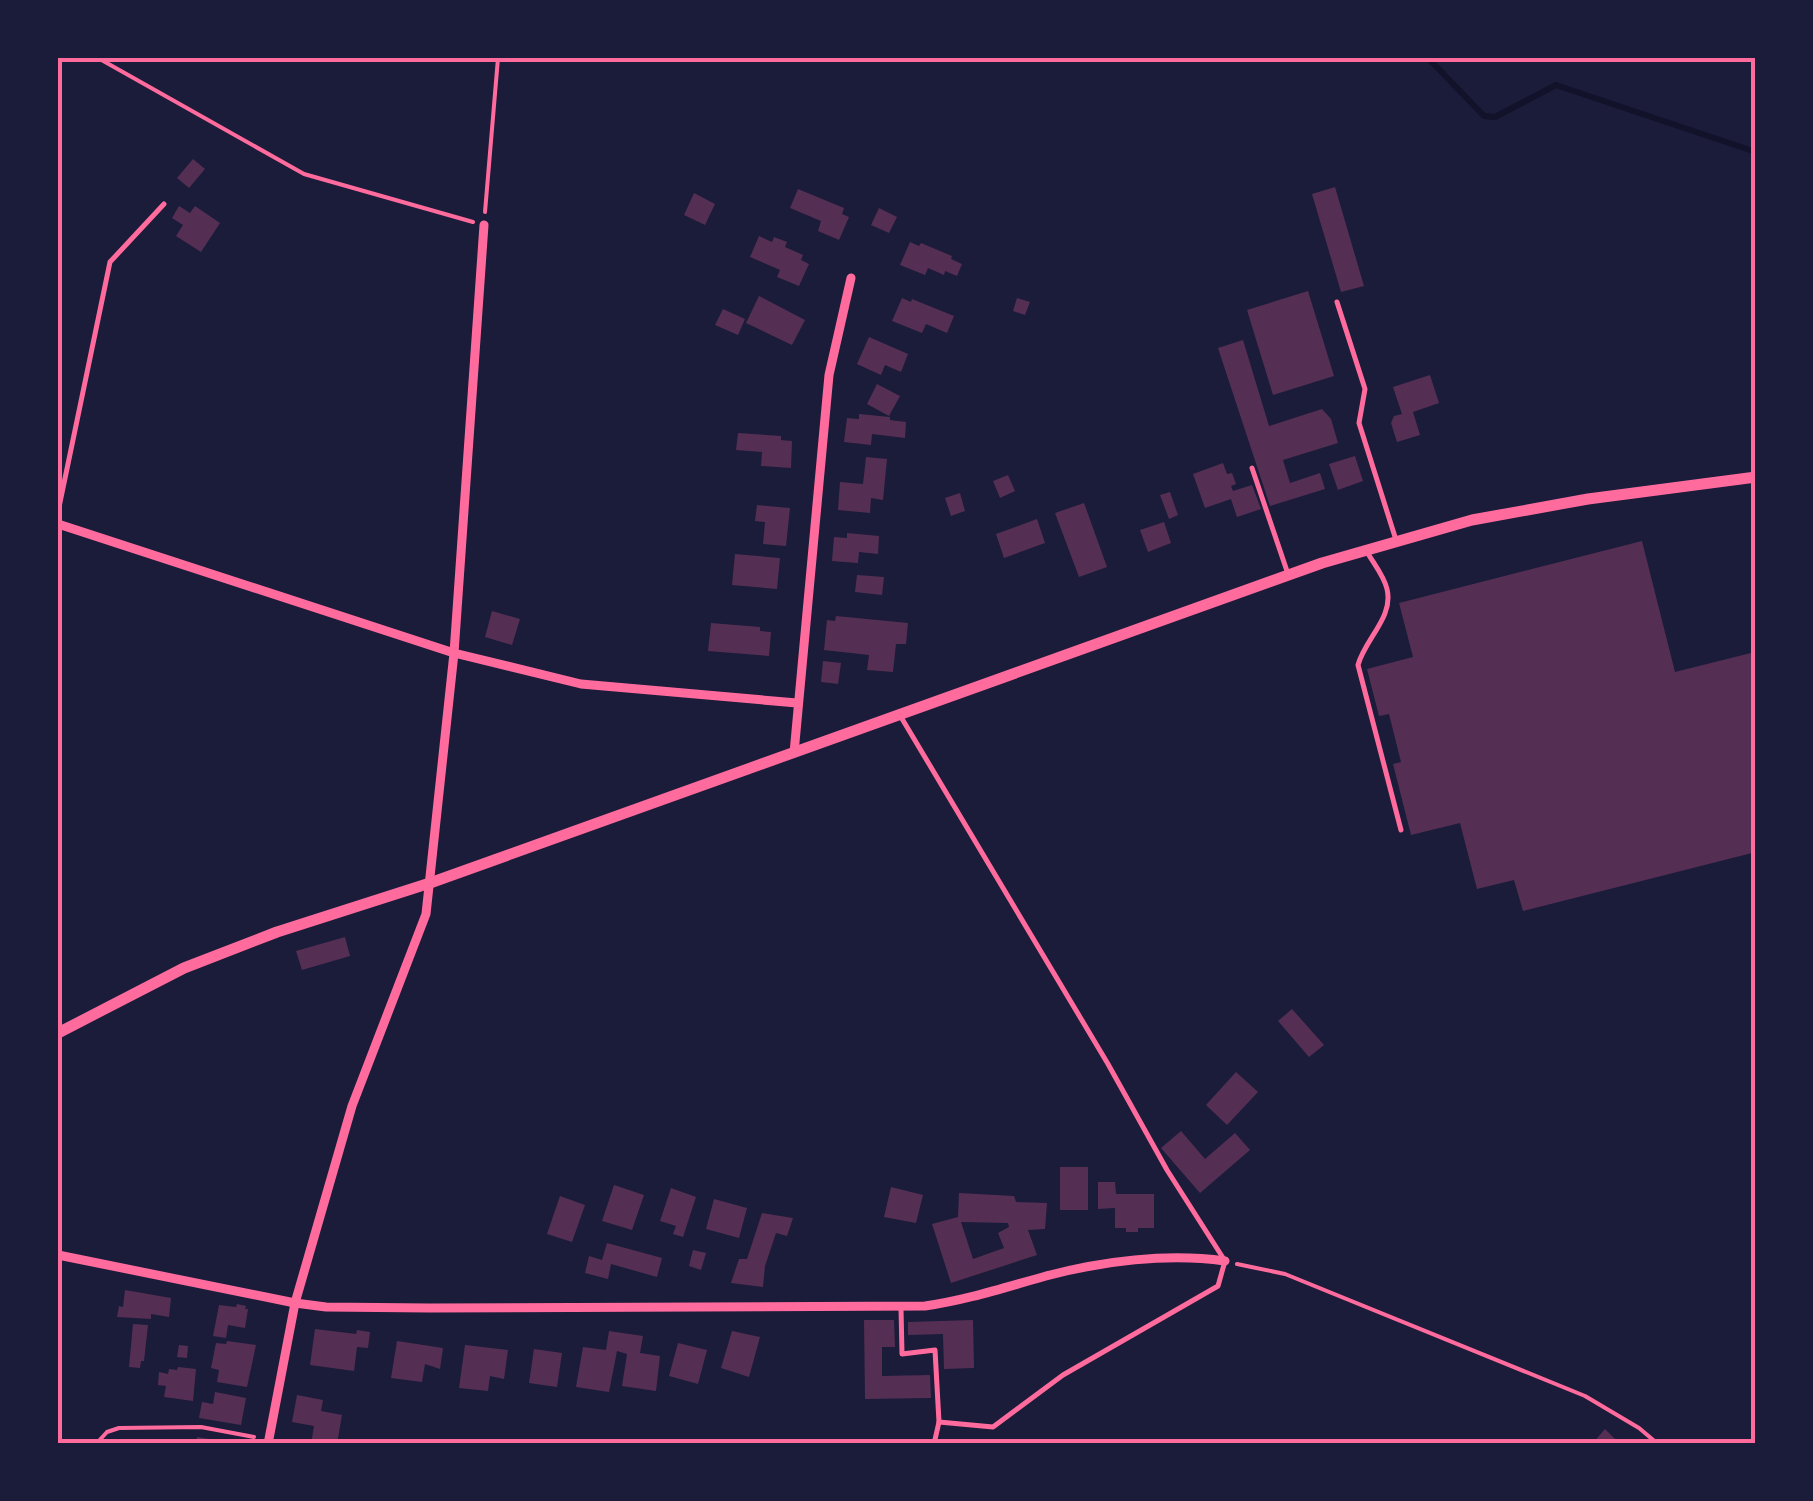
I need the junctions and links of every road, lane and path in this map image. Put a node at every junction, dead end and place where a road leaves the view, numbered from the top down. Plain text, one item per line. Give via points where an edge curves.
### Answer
1 (98, 58) edge
2 (498, 58) edge
3 (164, 204) dead end
4 (484, 225) junction
5 (851, 278) dead end
6 (1337, 302) dead end
7 (1252, 468) dead end
8 (1756, 477) edge
9 (58, 512) edge
10 (58, 524) edge
11 (1396, 540) junction
12 (1366, 550) junction
13 (1289, 575) junction
14 (454, 652) junction
15 (797, 703) junction
16 (900, 715) junction
17 (794, 753) junction
18 (1401, 830) dead end
19 (430, 882) junction
20 (58, 1033) edge
21 (58, 1255) edge
22 (1225, 1261) junction
23 (294, 1303) junction
24 (900, 1307) junction
25 (939, 1422) junction
26 (269, 1441) edge
27 (96, 1444) edge
28 (934, 1444) edge
29 (1658, 1444) edge

1 - 4 path via 304,174
2 - 4 path
3 - 9 lane via 110,262
4 - 14 street
5 - 15 street via 829,375
6 - 11 lane via 1365,389 1359,424
7 - 13 lane
8 - 11 street via 1588,498
10 - 14 street
11 - 12 street
12 - 13 street
12 - 18 lane via 1388,594 1383,620 1358,665
13 - 16 street
14 - 15 street via 581,684
14 - 19 street
15 - 17 street
16 - 17 street
16 - 22 lane
17 - 19 street
19 - 20 street via 184,968
19 - 23 street via 426,914 352,1106
21 - 23 street
22 - 24 street via 1091,1266 944,1304
22 - 25 lane via 1218,1286 1064,1375 994,1427
22 - 29 path via 1285,1274 1570,1390
23 - 24 street
23 - 26 street
24 - 25 lane via 902,1354 935,1350
25 - 28 lane
26 - 27 path via 181,1426 119,1428

